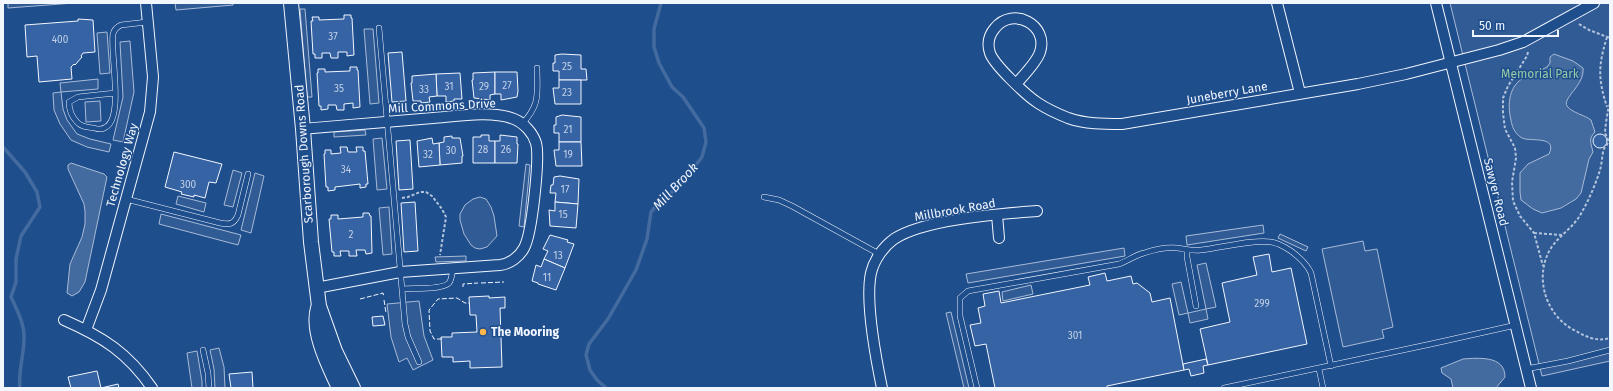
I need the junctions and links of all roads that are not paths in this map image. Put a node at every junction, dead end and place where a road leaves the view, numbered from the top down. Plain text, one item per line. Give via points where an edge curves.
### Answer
1 (146, 3) edge
2 (291, 3) edge
3 (1277, 3) edge
4 (1436, 3) edge
5 (1594, 3) edge
6 (147, 22) junction
7 (380, 28) dead end
8 (1450, 62) junction
9 (537, 68) dead end
10 (1016, 84) junction
11 (115, 93) junction
12 (1300, 93) junction
13 (387, 122) junction
14 (522, 124) junction
15 (303, 129) junction
16 (248, 174) dead end
17 (764, 197) dead end
18 (126, 199) junction
19 (1037, 211) dead end
20 (997, 215) junction
21 (999, 238) dead end
22 (1187, 250) junction
23 (879, 254) junction
24 (453, 268) junction
25 (400, 272) junction
26 (316, 288) junction
27 (403, 289) junction
28 (319, 306) junction
29 (1196, 306) dead end
30 (64, 320) dead end
31 (1516, 325) junction
32 (86, 330) junction
33 (203, 350) dead end
34 (1610, 350) edge
35 (419, 362) dead end
36 (1331, 366) junction
37 (1319, 369) junction
38 (1526, 369) junction
39 (152, 388) edge
40 (208, 388) edge
41 (339, 388) edge
42 (353, 388) edge
43 (882, 388) edge
44 (977, 388) edge
45 (1224, 388) edge
46 (1323, 388) edge
47 (1530, 388) edge

1 - 6 street, Technology Way
2 - 15 street, Scarborough Downs Road
3 - 12 street
4 - 8 street, Sawyer Road
5 - 8 street, Juneberry Lane via 1523,42
6 - 11 lane via 125,24 117,27 113,34
6 - 18 street, Technology Way via 153,77 152,99
7 - 13 lane
8 - 12 street, Juneberry Lane via 1358,84
8 - 31 street, Sawyer Road
9 - 14 lane via 536,104
10 - 10 street, Juneberry Lane via 1039,55 1041,44 1040,35 1033,25 1026,20 1015,18 1004,20 997,25 988,45 992,58
10 - 12 street, Juneberry Lane via 1038,103 1055,112 1088,123 1105,124 1141,122
11 - 11 lane via 113,117 105,128 85,127 72,115 69,102 73,98
13 - 14 street, Mill Commons Drive via 493,115 509,117
13 - 15 street, Mill Commons Drive
13 - 25 lane
14 - 24 street, Mill Commons Drive via 534,137 538,158 530,227 524,248 514,259 503,265
15 - 26 street, Scarborough Downs Road
16 - 18 lane via 238,215 230,224
17 - 23 lane via 792,206
18 - 32 street, Technology Way via 101,290
19 - 20 street, Millbrook Road
20 - 21 street
20 - 23 street, Millbrook Road via 914,230 895,239
22 - 29 lane
22 - 36 lane via 1264,241 1278,244 1294,253 1311,273
22 - 44 lane via 1171,248 1144,252 1119,264 978,288 963,294 959,300 960,316
23 - 43 street, Millbrook Road via 871,273 870,290 871,317
24 - 25 street, Mill Commons Drive
24 - 27 lane via 451,279 446,285
25 - 26 street, Mill Commons Drive
25 - 27 lane
26 - 28 street, Scarborough Downs Road
27 - 35 lane via 407,332
28 - 41 street, Scarborough Downs Road via 316,318 320,341
28 - 42 street, Scarborough Downs Road via 335,351
30 - 32 street
31 - 36 lane
31 - 38 street, Sawyer Road
32 - 39 street via 124,354
33 - 40 lane
34 - 38 lane
36 - 37 lane
37 - 45 lane
37 - 46 lane
38 - 47 street, Sawyer Road

